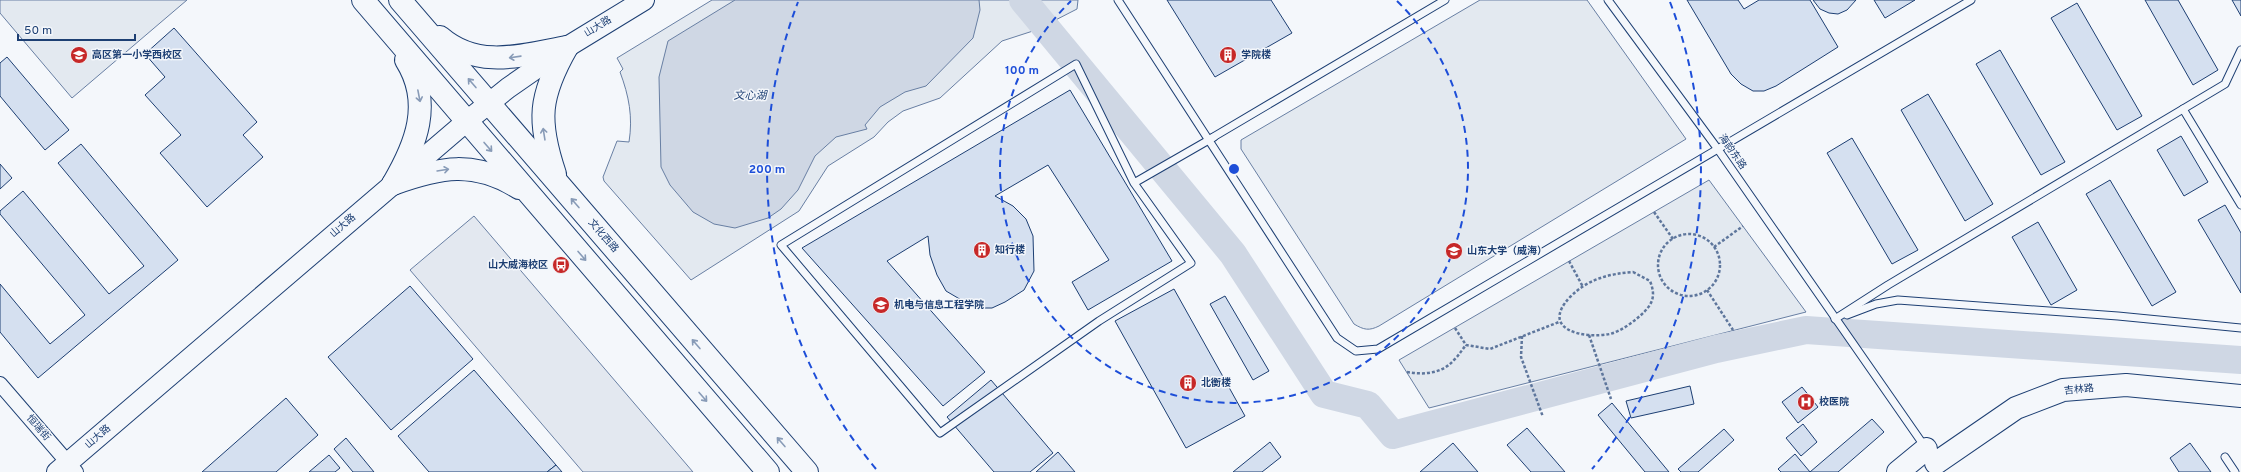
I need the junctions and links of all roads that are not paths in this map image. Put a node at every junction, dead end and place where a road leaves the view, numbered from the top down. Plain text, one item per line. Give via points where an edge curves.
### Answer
1 (363, 0) edge
2 (644, 0) edge
3 (1118, 0) edge
4 (1445, 0) edge
5 (1608, 0) edge
6 (1971, 0) edge
7 (405, 5) edge
8 (384, 24) junction
9 (567, 47) junction
10 (2241, 50) edge
11 (489, 103) junction
12 (2183, 109) junction
13 (467, 121) junction
14 (1211, 139) junction
15 (1717, 148) junction
16 (1134, 183) junction
17 (393, 184) junction
18 (559, 185) junction
19 (2241, 205) edge
20 (541, 207) junction
21 (1835, 319) junction
22 (2241, 328) edge
23 (0, 384) edge
24 (2241, 396) edge
25 (2225, 457) dead end
26 (1933, 458) junction
27 (67, 469) edge
28 (768, 472) edge
29 (807, 472) edge
30 (1898, 472) edge
31 (2235, 472) edge

1 - 8 main road
2 - 9 main road, 山大路
3 - 14 lane
4 - 14 lane
5 - 15 lane, 海韵东路
6 - 15 lane
9 -> 7 main road via 502,59 469,55 447,43
11 -> 7 main road, 文化西路
8 - 13 main road
8 -> 17 main road via 408,63 415,80 421,118 414,145
9 - 11 main road, 山大路
18 -> 9 main road via 546,147 542,124 545,95 553,72
10 - 12 lane via 2225,84
11 - 13 main road, 山大路
11 - 18 main road, 文化西路
12 - 19 lane
12 - 21 lane
13 - 17 main road, 山大路
13 -> 20 main road
14 - 15 lane via 1337,338 1356,351 1378,349
14 - 16 lane
15 - 21 lane, 海韵东路
16 - 16 lane via 1191,263 1099,321 940,433 781,245 1076,64
17 -> 20 main road via 440,170 477,170 499,177 518,188
17 - 27 main road, 山大路
29 -> 18 main road, 文化西路
20 -> 28 main road
21 - 22 lane via 1876,304 1898,300
21 - 26 lane, 海韵东路
23 - 27 street, 恒瑞街
24 - 26 main road, 吉林路 via 2126,385 2063,390 2016,408
25 - 31 lane
26 - 30 main road, 吉林路

